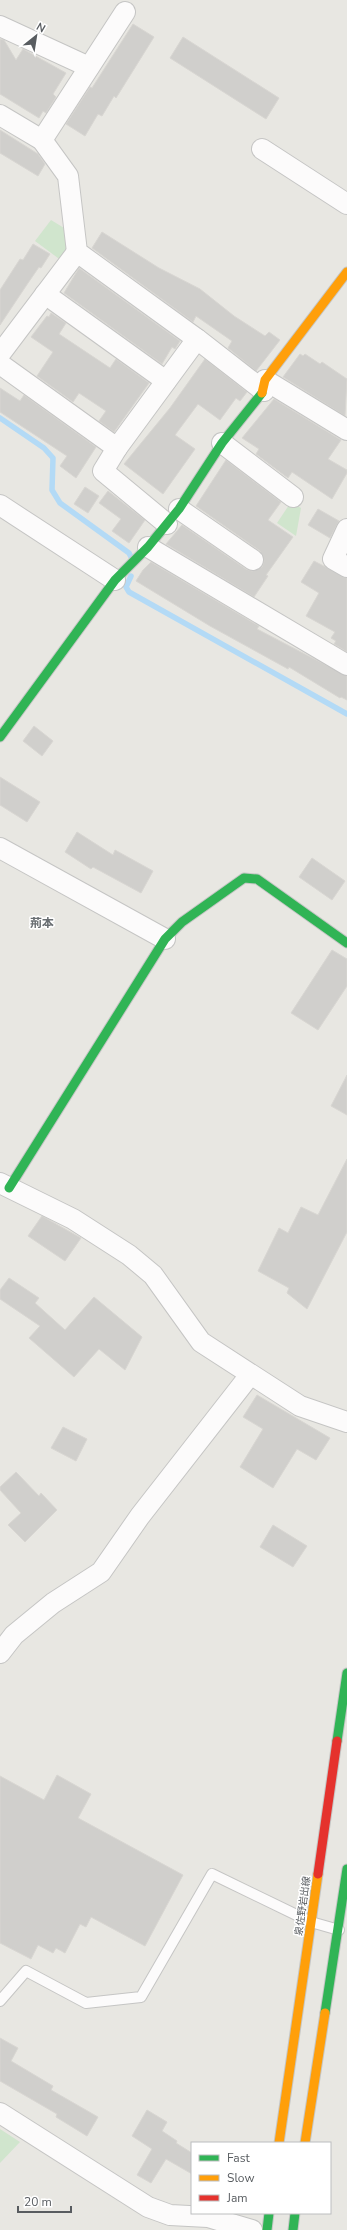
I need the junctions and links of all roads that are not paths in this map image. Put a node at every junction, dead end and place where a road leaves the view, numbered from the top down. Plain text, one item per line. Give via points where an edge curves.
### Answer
1 (126, 12) dead end
2 (0, 26) edge
3 (89, 67) junction
4 (0, 115) edge
5 (42, 140) junction
6 (262, 149) dead end
7 (347, 204) edge
8 (77, 252) junction
9 (347, 272) edge
10 (45, 294) junction
11 (197, 339) junction
12 (0, 354) edge
13 (0, 364) edge
14 (166, 381) junction
15 (264, 386) junction
16 (347, 430) edge
17 (222, 443) junction
18 (117, 448) junction
19 (293, 497) dead end
20 (0, 505) edge
21 (173, 517) junction
22 (347, 529) edge
23 (144, 552) junction
24 (253, 560) dead end
25 (347, 567) edge
26 (115, 580) junction
27 (347, 665) edge
28 (0, 737) edge
29 (0, 848) edge
30 (165, 939) junction
31 (347, 943) edge
32 (4, 1186) edge
33 (250, 1375) junction
34 (347, 1422) edge
35 (0, 1653) edge
36 (347, 1673) edge
37 (347, 1870) edge
38 (311, 1922) junction
39 (339, 1930) junction
40 (0, 2001) edge
41 (0, 2113) edge
42 (280, 2142) edge
43 (305, 2142) edge
44 (270, 2214) edge
45 (295, 2214) edge
46 (252, 2230) edge
47 (267, 2230) edge
48 (293, 2230) edge

1 - 3 street
2 - 3 street
3 - 5 street
4 - 5 street
5 - 8 street via 68,176
6 - 7 street
8 - 10 street
8 - 11 street
9 - 15 street
10 - 12 street
10 - 14 street
11 - 14 street
11 - 15 street
13 - 18 street
14 - 18 street
15 - 16 street
15 - 17 street
17 - 19 street
17 - 21 street
18 - 21 street via 103,471
20 - 26 street
21 - 23 street
21 - 24 street
22 - 25 street via 333,560
23 - 26 street
23 - 27 street
26 - 28 street
29 - 30 street
30 - 31 street via 182,922 244,878 257,879
30 - 32 street
32 - 33 street via 73,1219 129,1254 153,1275 201,1342
33 - 34 street via 300,1406
33 - 35 street via 140,1516 101,1572 53,1603 14,1635
36 - 38 street, 泉佐野岩出線
37 - 39 street
38 - 39 lane
38 - 40 lane via 212,1874 141,1997 86,2003 26,1971
38 - 42 street, 泉佐野岩出線
39 - 43 street
41 - 46 street via 148,2207 170,2215 208,2217
44 - 47 street
45 - 48 street

